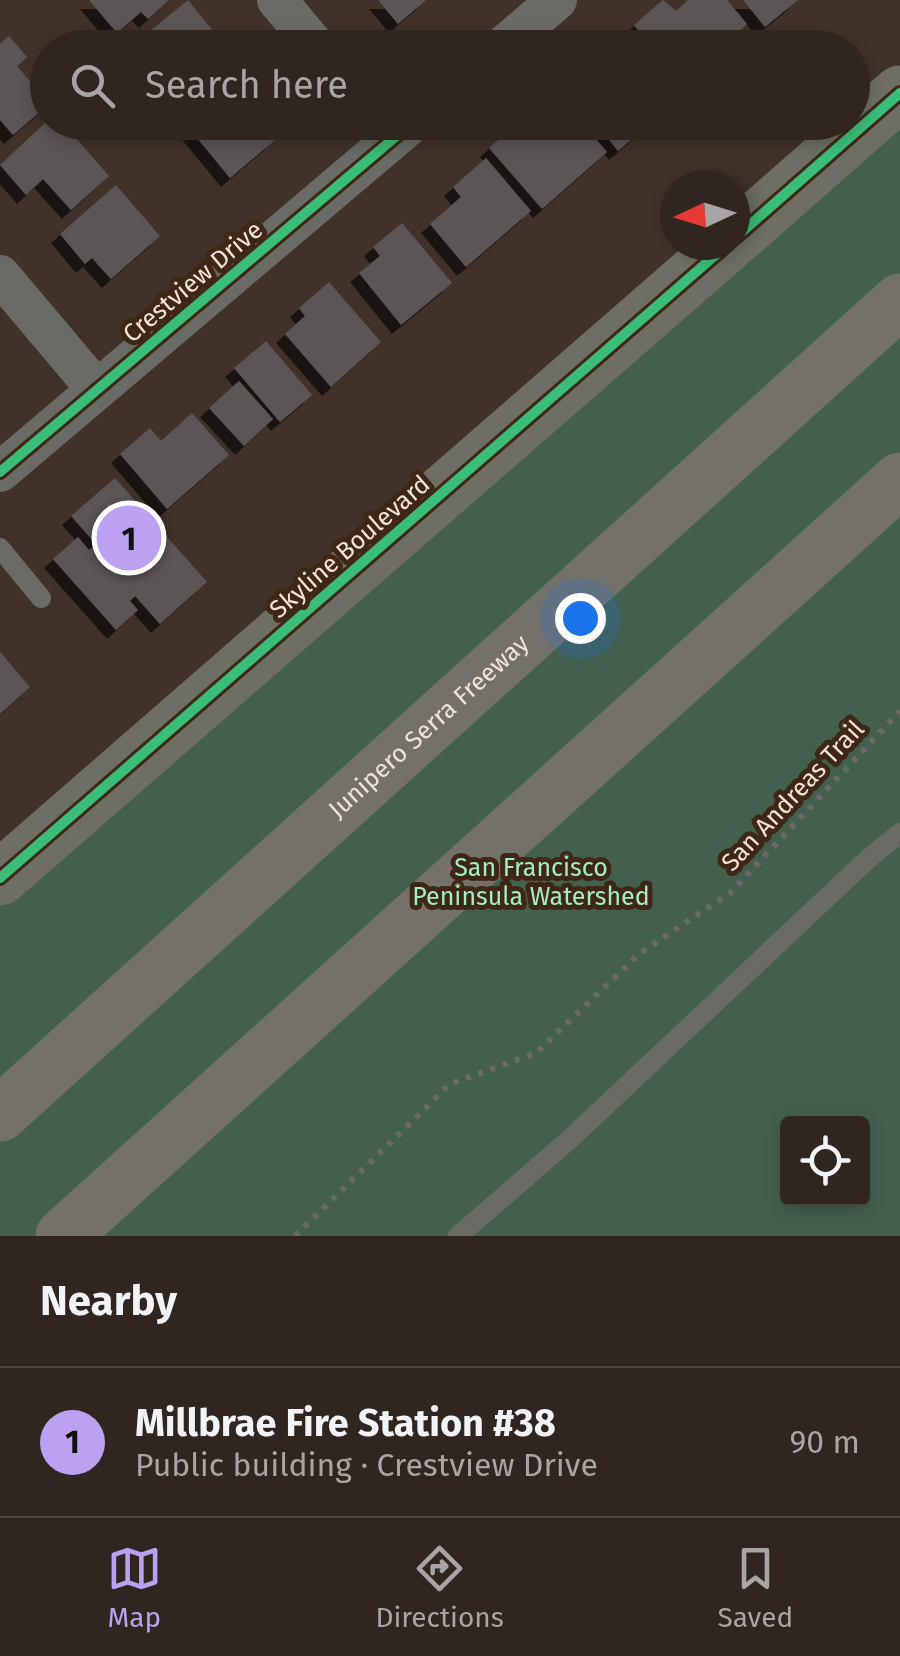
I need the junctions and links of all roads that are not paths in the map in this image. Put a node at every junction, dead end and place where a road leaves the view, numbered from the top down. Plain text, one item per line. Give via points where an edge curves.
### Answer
1 (276, 0) edge
2 (557, 0) edge
3 (302, 30) edge
4 (522, 30) edge
5 (900, 93) edge
6 (870, 119) edge
7 (382, 140) edge
8 (847, 140) edge
9 (750, 225) edge
10 (709, 260) edge
11 (0, 275) edge
12 (900, 301) edge
13 (96, 390) junction
14 (0, 472) edge
15 (900, 480) edge
16 (0, 548) edge
17 (41, 598) dead end
18 (900, 834) edge
19 (0, 878) edge
20 (0, 1114) edge
21 (63, 1236) edge
22 (458, 1236) edge

1 - 3 street
2 - 4 street
5 - 6 main road
7 - 13 street, Crestview Drive
8 - 9 main road
10 - 19 main road, Skyline Boulevard
11 - 13 street
12 - 20 highway, Junipero Serra Freeway
13 - 14 street, Crestview Drive
15 - 21 highway
16 - 17 lane
18 - 22 lane

